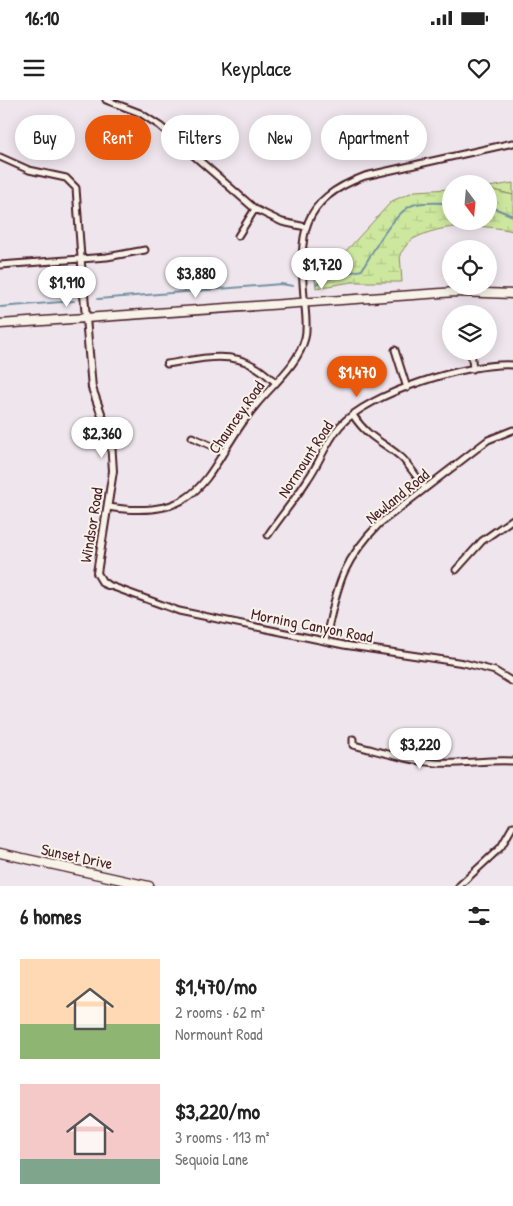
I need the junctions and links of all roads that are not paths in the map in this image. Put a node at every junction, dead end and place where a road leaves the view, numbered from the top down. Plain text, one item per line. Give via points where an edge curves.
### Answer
1 (106, 100) edge
2 (513, 143) edge
3 (0, 157) edge
4 (255, 209) junction
5 (306, 227) junction
6 (238, 236) dead end
7 (145, 250) dead end
8 (82, 259) junction
9 (0, 265) edge
10 (82, 271) joint
11 (513, 294) edge
12 (304, 302) junction
13 (85, 318) junction
14 (0, 324) edge
15 (395, 350) dead end
16 (472, 360) edge
17 (167, 364) dead end
18 (513, 365) edge
19 (473, 368) junction
20 (276, 383) junction
21 (407, 388) junction
22 (353, 415) junction
23 (513, 430) edge
24 (192, 437) dead end
25 (226, 452) junction
26 (425, 488) junction
27 (108, 507) junction
28 (513, 519) edge
29 (268, 534) dead end
30 (456, 570) dead end
31 (108, 585) joint
32 (325, 641) junction
33 (513, 682) edge
34 (354, 739) dead end
35 (513, 761) edge
36 (513, 826) edge
37 (0, 853) edge
38 (149, 886) edge
39 (459, 886) edge

1 - 4 street via 140,113 160,126
2 - 5 street, Chauncey Road via 346,182 317,205
3 - 8 street via 29,170 66,178 76,188
4 - 5 street via 282,222
4 - 6 street
5 - 12 street, Chauncey Road via 301,258
7 - 8 street
8 - 9 street
8 - 10 street
10 - 13 street, Windsor Road
11 - 12 main road via 456,292
12 - 13 main road
12 - 20 street, Chauncey Road via 306,337 294,361
13 - 14 main road
13 - 27 street, Windsor Road via 92,388 111,441 113,471
15 - 21 street
16 - 19 street
17 - 20 street via 231,358 255,366
18 - 19 street, Normount Road
19 - 21 street, Normount Road
20 - 25 street, Chauncey Road via 255,406
21 - 22 street, Normount Road via 384,395
22 - 26 street via 377,442 403,459
22 - 29 street, Normount Road via 340,425 309,478
23 - 26 street, Newland Road via 488,440
24 - 25 street
25 - 27 street, Chauncey Road via 203,484 170,506 151,511
26 - 32 street, Newland Road via 379,524 351,556 338,584
27 - 31 street, Windsor Road via 97,573
28 - 30 street via 482,541
31 - 32 street, Morning Canyon Road via 179,611
32 - 33 street, Morning Canyon Road via 464,662
34 - 35 street via 353,745 435,763
36 - 39 street via 500,847
37 - 38 main road, Sunset Drive

